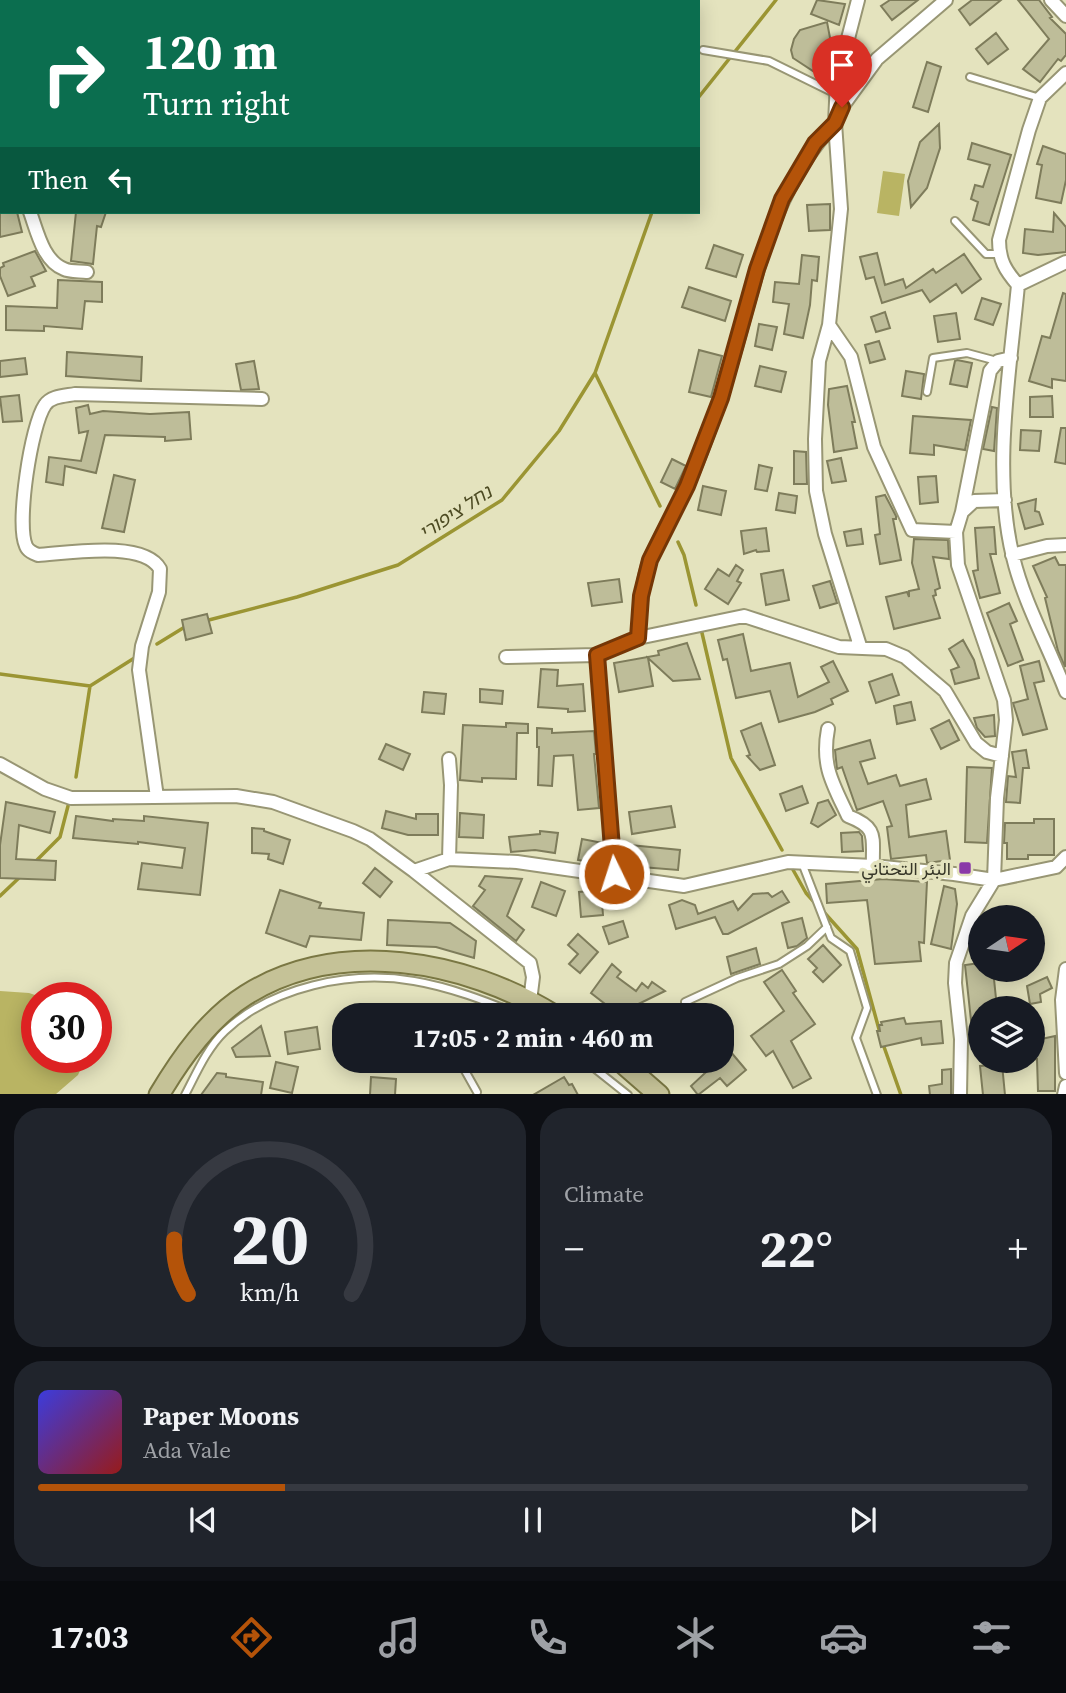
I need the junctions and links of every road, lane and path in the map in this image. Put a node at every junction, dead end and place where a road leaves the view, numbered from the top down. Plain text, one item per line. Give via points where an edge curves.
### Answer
1 (858, 0) edge
2 (946, 0) edge
3 (1051, 0) edge
4 (1066, 16) edge
5 (703, 51) dead end
6 (1066, 73) edge
7 (970, 77) dead end
8 (836, 94) junction
9 (1040, 98) junction
10 (835, 123) junction
11 (31, 214) edge
12 (955, 221) dead end
13 (999, 254) junction
14 (1066, 262) edge
15 (87, 272) dead end
16 (1018, 285) junction
17 (829, 325) junction
18 (1012, 358) junction
19 (998, 361) junction
20 (928, 392) dead end
21 (262, 399) dead end
22 (1004, 500) junction
23 (962, 512) junction
24 (956, 532) junction
25 (1066, 545) edge
26 (1012, 555) junction
27 (638, 638) junction
28 (860, 646) junction
29 (597, 655) junction
30 (506, 657) dead end
31 (1066, 691) edge
32 (828, 729) dead end
33 (1002, 756) junction
34 (449, 759) dead end
35 (0, 764) edge
36 (157, 797) junction
37 (1066, 857) edge
38 (449, 859) junction
39 (802, 863) junction
40 (873, 866) junction
41 (414, 871) junction
42 (614, 874) junction
43 (993, 880) junction
44 (827, 926) junction
45 (1066, 970) edge
46 (685, 1002) dead end
47 (492, 1003) edge
48 (517, 1003) edge
49 (526, 1003) edge
50 (467, 1073) edge
51 (600, 1073) edge
52 (635, 1073) edge
53 (1066, 1073) edge
54 (1066, 1086) edge
55 (477, 1092) dead end
56 (876, 1092) edge
57 (159, 1094) edge
58 (185, 1094) edge
59 (628, 1094) edge
60 (659, 1094) edge
61 (866, 1094) edge
62 (960, 1094) edge
63 (1064, 1094) edge

1 - 8 street
2 - 10 street via 877,59
3 - 4 street
5 - 8 lane via 769,61
6 - 9 street
7 - 9 lane
8 - 10 street
9 - 13 street via 1007,208
10 - 17 street via 841,209
10 - 27 street via 815,143 782,199 721,398 687,486 650,560
11 - 15 street via 51,258 64,270
12 - 13 lane via 986,254
13 - 16 street
14 - 16 street
16 - 18 street
17 - 24 street via 851,357 874,447 912,530
17 - 28 street via 819,361 816,491
18 - 19 street
18 - 22 street
19 - 20 lane via 967,353 933,358
19 - 23 street via 986,386
21 - 36 street via 75,394 57,396 45,404 40,418 23,502 25,544 30,552 126,551 151,557 160,569 159,592 139,670
22 - 23 street via 974,501
22 - 26 street
23 - 24 street
24 - 33 street via 958,565 1004,700
25 - 26 street
26 - 31 street
27 - 28 street via 744,616 839,647
27 - 29 street
28 - 33 street via 905,657 945,691 976,743
29 - 30 street
29 - 42 street
32 - 40 street via 825,762 848,816 866,823 871,832
33 - 43 street
34 - 38 street
35 - 36 street via 71,798
36 - 41 street via 236,796 273,802 370,839
37 - 43 street via 1056,867
38 - 41 street
38 - 42 street
39 - 40 street
39 - 42 street via 684,886
39 - 44 lane
40 - 43 street
41 - 49 street via 530,963 533,977
43 - 62 street via 972,916 956,963
44 - 46 lane via 779,964
44 - 56 lane via 831,938 850,951 867,1007 856,1038
45 - 53 street via 1062,1000
47 - 58 lane via 415,981 387,978 296,990 249,1012 222,1033
48 - 57 main road via 484,981 386,961 293,974 244,996 219,1016
50 - 55 lane
51 - 59 lane
52 - 60 main road
54 - 63 street
56 - 61 lane

